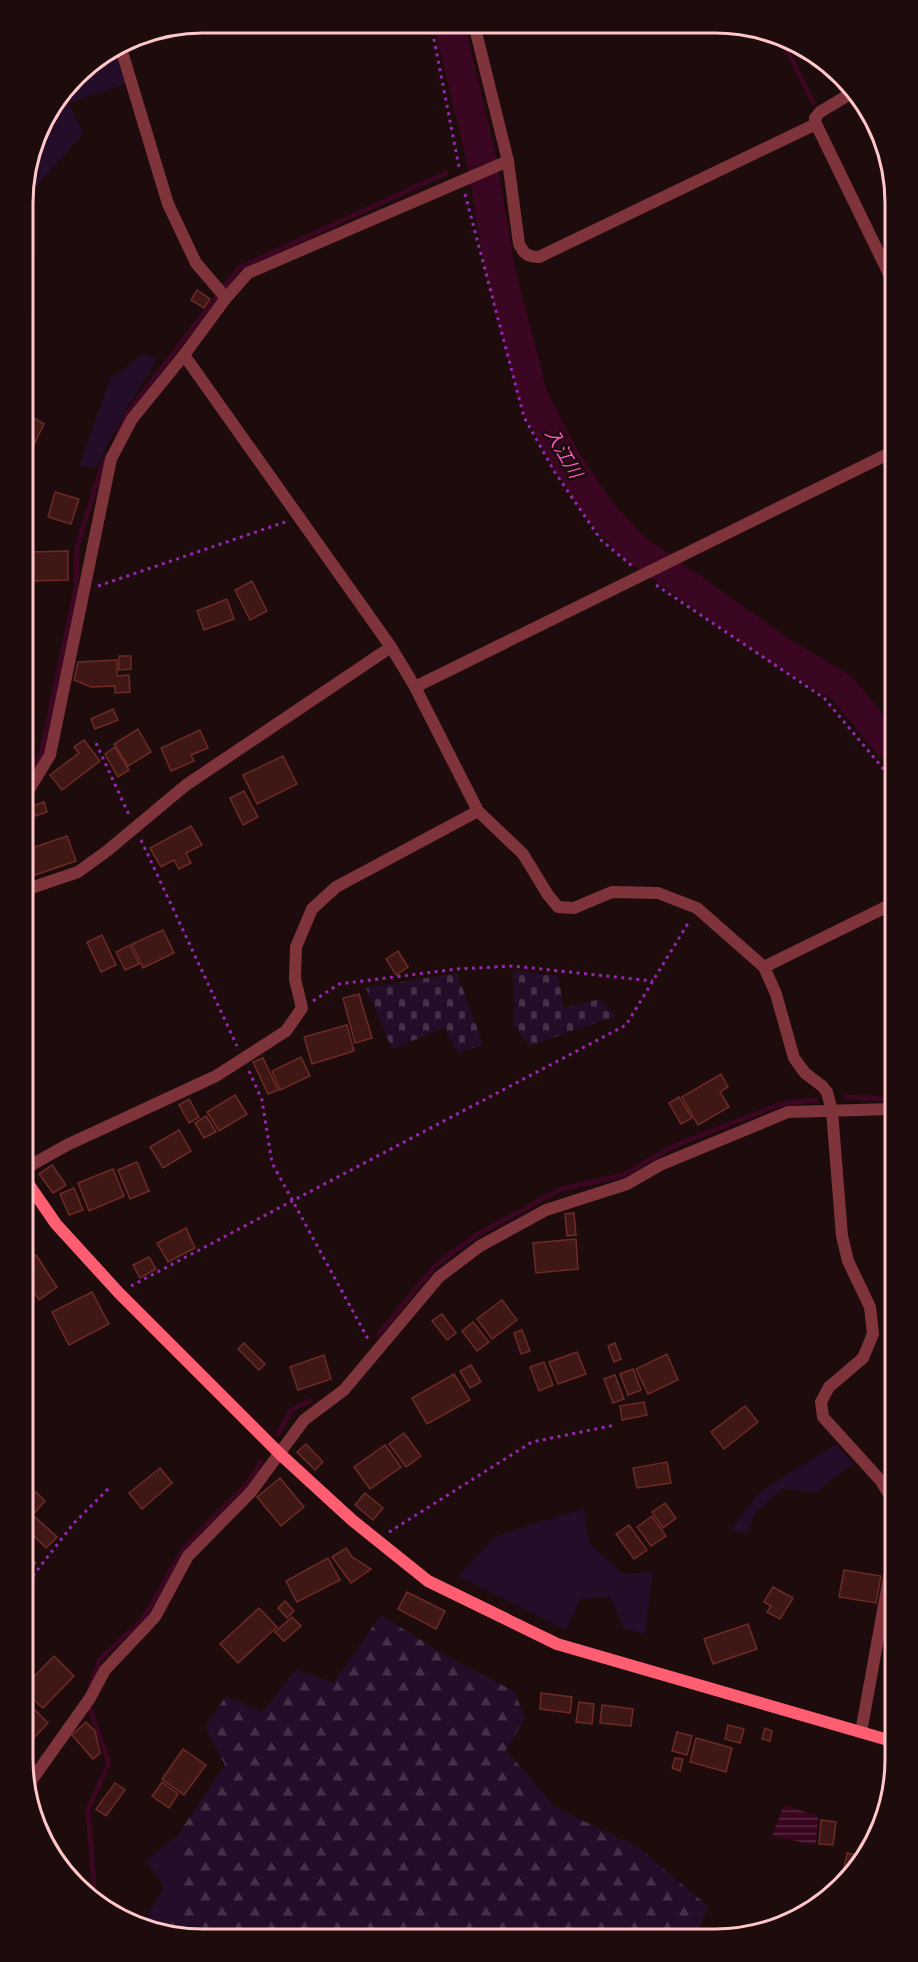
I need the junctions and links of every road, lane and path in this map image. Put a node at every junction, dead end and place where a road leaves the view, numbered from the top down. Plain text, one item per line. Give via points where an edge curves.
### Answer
1 (433, 33) edge
2 (476, 33) edge
3 (123, 54) edge
4 (847, 96) edge
5 (816, 124) junction
6 (503, 163) junction
7 (462, 181) junction
8 (885, 266) edge
9 (226, 298) junction
10 (184, 355) junction
11 (885, 455) edge
12 (298, 517) junction
13 (642, 575) junction
14 (83, 591) junction
15 (391, 647) junction
16 (415, 687) junction
17 (885, 771) edge
18 (33, 783) edge
19 (478, 811) junction
20 (33, 888) edge
21 (885, 907) edge
22 (697, 908) junction
23 (764, 967) junction
24 (653, 981) junction
25 (302, 1008) junction
26 (885, 1109) edge
27 (832, 1111) junction
28 (33, 1164) edge
29 (33, 1191) edge
30 (118, 1293) junction
31 (615, 1425) dead end
32 (280, 1454) junction
33 (110, 1487) dead end
34 (885, 1487) edge
35 (376, 1540) junction
36 (33, 1576) edge
37 (885, 1600) edge
38 (861, 1732) junction
39 (885, 1739) edge
40 (34, 1777) edge

1 - 7 path
2 - 6 street
3 - 9 street via 168,204 196,263
4 - 5 street via 820,112 815,117
5 - 6 street via 539,257 530,257 519,244
5 - 8 street
6 - 7 street
7 - 9 street via 248,273
7 - 13 path via 524,417 554,471 602,540
9 - 10 street
10 - 12 street
10 - 14 street via 132,419 111,459
11 - 13 street
12 - 14 path
12 - 15 street
13 - 16 street
13 - 17 path via 824,699
14 - 18 street via 50,755
15 - 16 street
15 - 20 street via 186,785 78,872
16 - 19 street
19 - 22 street via 524,854 558,907 574,908 612,892 658,893
19 - 25 street via 336,887 312,909 296,947 295,980
21 - 23 street
22 - 23 street
22 - 24 path
23 - 27 street via 794,1058 827,1092
24 - 25 path via 513,966 457,969 339,984
24 - 30 path via 626,1025
25 - 28 street via 286,1031 216,1076
26 - 27 street
27 - 32 street via 788,1112 660,1165 627,1184 546,1210 480,1246 439,1277 344,1390 304,1420
27 - 34 street via 842,1236 848,1260 870,1307 873,1334 862,1358 829,1387 821,1402 823,1416
29 - 30 street via 56,1224
30 - 32 street
31 - 35 path via 532,1442
32 - 35 street
32 - 40 street via 251,1492 188,1556 155,1617 105,1670
33 - 36 path via 74,1523
35 - 38 street via 428,1581 557,1644
37 - 38 street
38 - 39 street

